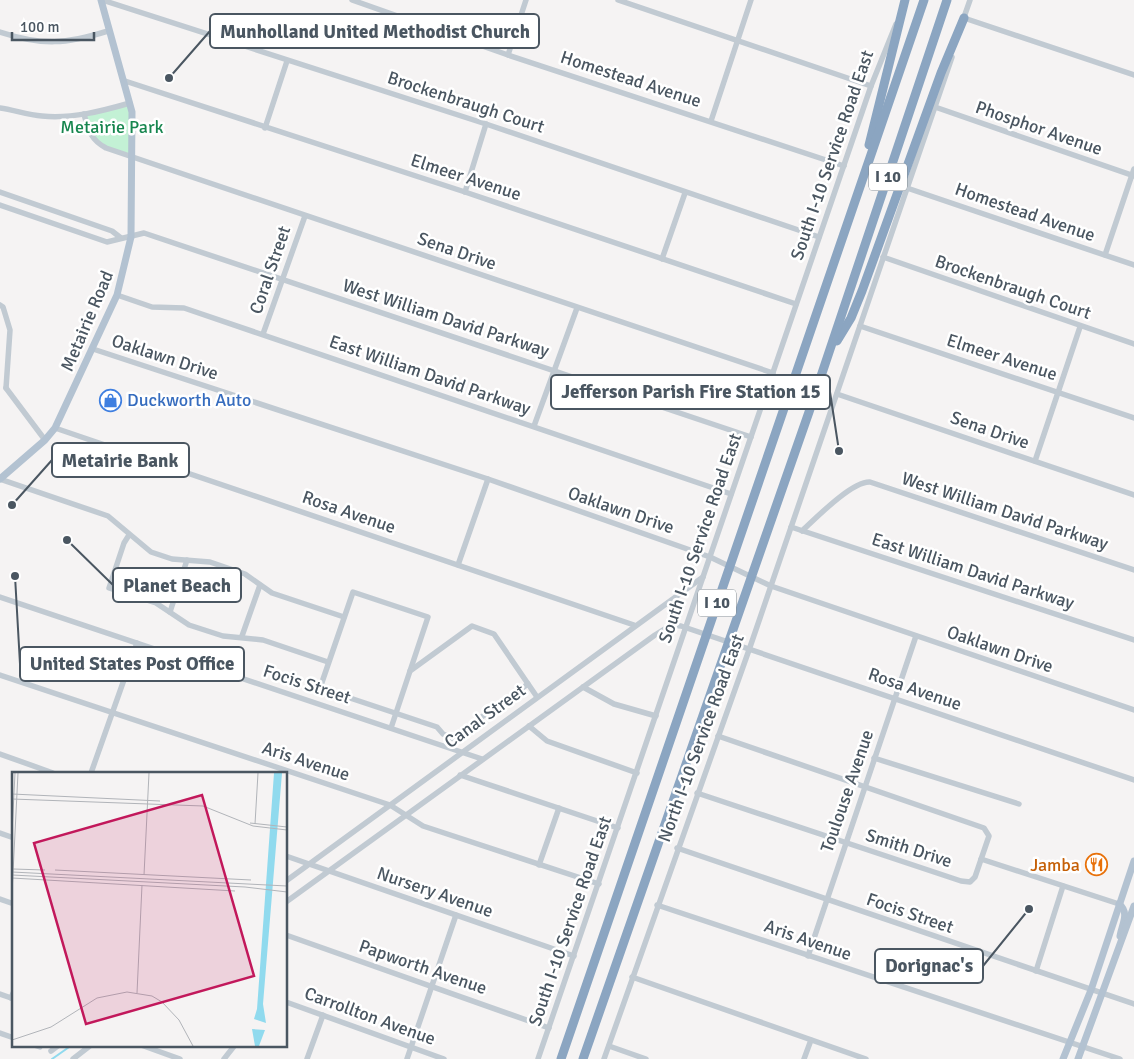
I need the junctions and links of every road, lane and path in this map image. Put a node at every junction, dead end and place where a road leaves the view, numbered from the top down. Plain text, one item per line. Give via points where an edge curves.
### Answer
1 (101, 0) edge
2 (352, 0) edge
3 (526, 0) edge
4 (618, 0) edge
5 (751, 0) edge
6 (905, 0) edge
7 (924, 0) edge
8 (947, 0) edge
9 (970, 0) edge
10 (964, 18) junction
11 (108, 31) junction
12 (0, 32) edge
13 (738, 40) junction
14 (508, 55) junction
15 (287, 61) junction
16 (1134, 75) edge
17 (125, 82) junction
18 (871, 86) junction
19 (130, 103) junction
20 (935, 107) junction
21 (0, 108) edge
22 (84, 114) junction
23 (711, 121) junction
24 (486, 124) junction
25 (264, 128) junction
26 (132, 156) junction
27 (844, 166) junction
28 (1134, 169) edge
29 (1133, 176) edge
30 (907, 188) junction
31 (0, 192) edge
32 (465, 192) junction
33 (685, 193) junction
34 (0, 204) edge
35 (851, 213) junction
36 (305, 216) junction
37 (131, 237) junction
38 (819, 237) junction
39 (121, 238) junction
40 (1105, 255) junction
41 (883, 257) junction
42 (662, 259) junction
43 (1134, 264) edge
44 (282, 280) junction
45 (117, 296) junction
46 (796, 304) junction
47 (0, 306) edge
48 (577, 308) junction
49 (860, 326) junction
50 (1080, 327) junction
51 (263, 334) junction
52 (1134, 344) edge
53 (93, 349) junction
54 (829, 354) junction
55 (554, 370) junction
56 (772, 373) junction
57 (3, 389) edge
58 (1059, 392) junction
59 (837, 394) junction
60 (1134, 418) edge
61 (534, 426) junction
62 (55, 428) junction
63 (751, 436) junction
64 (45, 440) junction
65 (1035, 461) junction
66 (0, 479) edge
67 (488, 479) junction
68 (731, 494) junction
69 (1134, 495) edge
70 (791, 527) junction
71 (802, 530) junction
72 (129, 535) junction
73 (710, 557) junction
74 (187, 560) junction
75 (458, 565) junction
76 (1134, 570) edge
77 (703, 577) junction
78 (260, 586) junction
79 (771, 586) junction
80 (0, 597) edge
81 (170, 612) junction
82 (344, 617) junction
83 (634, 625) junction
84 (686, 628) junction
85 (242, 636) junction
86 (916, 636) junction
87 (1134, 640) edge
88 (137, 643) junction
89 (749, 650) junction
90 (328, 662) junction
91 (410, 672) junction
92 (0, 675) edge
93 (528, 684) junction
94 (583, 687) junction
95 (537, 697) junction
96 (894, 698) junction
97 (1134, 710) edge
98 (113, 712) junction
99 (396, 714) junction
100 (656, 716) junction
101 (528, 726) junction
102 (392, 728) junction
103 (718, 736) junction
104 (462, 752) junction
105 (0, 754) edge
106 (874, 758) junction
107 (482, 759) junction
108 (50, 772) edge
109 (91, 772) edge
110 (637, 773) junction
111 (460, 775) junction
112 (1134, 780) edge
113 (864, 786) junction
114 (697, 793) junction
115 (1019, 804) dead end
116 (390, 805) junction
117 (558, 808) junction
118 (405, 815) junction
119 (618, 828) junction
120 (0, 833) edge
121 (12, 837) edge
122 (845, 843) junction
123 (677, 848) junction
124 (288, 857) edge
125 (981, 859) junction
126 (1134, 860) edge
127 (309, 864) junction
128 (539, 864) junction
129 (329, 871) junction
130 (288, 880) edge
131 (599, 884) junction
132 (1063, 886) junction
133 (0, 899) edge
134 (828, 900) junction
135 (288, 901) edge
136 (12, 903) edge
137 (1119, 904) junction
138 (657, 905) junction
139 (1134, 906) edge
140 (456, 915) junction
141 (288, 936) edge
142 (1118, 954) junction
143 (574, 956) junction
144 (808, 956) junction
145 (1036, 971) junction
146 (632, 977) junction
147 (432, 986) junction
148 (1091, 990) junction
149 (0, 994) edge
150 (1104, 994) junction
151 (12, 999) edge
152 (288, 1003) edge
153 (1134, 1004) edge
154 (323, 1016) junction
155 (549, 1028) junction
156 (811, 1040) junction
157 (1070, 1044) junction
158 (58, 1046) edge
159 (91, 1046) edge
160 (145, 1046) edge
161 (233, 1046) edge
162 (609, 1046) junction
163 (411, 1047) junction
164 (1084, 1047) junction
165 (51, 1051) dead end
166 (73, 1059) edge
167 (180, 1059) edge
168 (224, 1059) edge
169 (307, 1059) edge
170 (407, 1059) edge
171 (444, 1059) edge
172 (538, 1059) edge
173 (561, 1059) edge
174 (584, 1059) edge
175 (604, 1059) edge
176 (646, 1059) edge
177 (804, 1059) edge
178 (866, 1059) edge
179 (1063, 1059) edge
180 (1078, 1059) edge
181 (1120, 1059) edge

1 - 11 main road, Metairie Road
1 - 15 street, Brockenbraugh Court
2 - 14 street, Homestead Avenue
3 - 14 street
4 - 13 street
5 - 13 street
6 - 18 street, South I-10 Service Road East
6 - 35 highway
7 - 35 highway, I 10
8 - 54 highway, I 10
9 - 10 street, North I-10 Service Road East
10 - 16 street
10 - 20 street, North I-10 Service Road East
10 - 54 highway via 862,292 851,318
11 - 12 street via 75,41 56,42 34,41
11 - 17 main road, Metairie Road
13 - 18 street
13 - 23 street
14 - 23 street, Homestead Avenue
15 - 24 street, Brockenbraugh Court
15 - 25 street
17 - 19 main road, Metairie Road
17 - 25 street, Elmeer Avenue
18 - 27 street, South I-10 Service Road East
19 - 22 street
19 - 26 main road, Metairie Road
20 - 29 street, Phosphor Avenue
20 - 30 street, North I-10 Service Road East
21 - 22 street via 42,116
22 - 26 street, Sena Drive via 88,132 98,143
23 - 27 street, Homestead Avenue
24 - 32 street
24 - 33 street, Brockenbraugh Court
25 - 32 street, Elmeer Avenue
26 - 36 street, Sena Drive
26 - 37 main road, Metairie Road
27 - 38 street, South I-10 Service Road East
28 - 29 street
29 - 40 street
30 - 40 street, Homestead Avenue
30 - 41 street, North I-10 Service Road East
31 - 39 street via 112,231
32 - 42 street, Elmeer Avenue
33 - 38 street, Brockenbraugh Court
33 - 42 street
34 - 39 street, West William David Parkway via 107,242
35 - 173 highway, I 10
36 - 44 street, Coral Street
36 - 48 street, Sena Drive
37 - 39 street, West William David Parkway
37 - 44 street, West William David Parkway via 144,233
37 - 45 main road, Metairie Road
38 - 46 street, South I-10 Service Road East
40 - 43 street, Homestead Avenue
41 - 49 street, North I-10 Service Road East
41 - 50 street, Brockenbraugh Court
42 - 46 street, Elmeer Avenue
44 - 51 street, Coral Street
44 - 55 street, West William David Parkway
45 - 51 street, East William David Parkway via 152,307 184,308
45 - 53 main road, Metairie Road
46 - 56 street, South I-10 Service Road East
47 - 57 street via 10,330
48 - 55 street
48 - 56 street, Sena Drive
49 - 58 street, Elmeer Avenue
49 - 59 street, North I-10 Service Road East
50 - 52 street, Brockenbraugh Court
50 - 58 street
51 - 61 street, East William David Parkway
53 - 62 main road, Metairie Road
53 - 67 street, Oaklawn Drive
54 - 174 highway, I 10
55 - 61 street
55 - 63 street, West William David Parkway
56 - 63 street, South I-10 Service Road East
57 - 64 street
58 - 60 street, Elmeer Avenue
58 - 65 street
59 - 65 street, Sena Drive
59 - 70 street, North I-10 Service Road East
61 - 68 street, East William David Parkway
62 - 64 main road, Metairie Road
62 - 75 street, Rosa Avenue
63 - 68 street, South I-10 Service Road East
64 - 66 main road, Metairie Road
65 - 69 street, Sena Drive
66 - 72 street via 108,516
67 - 73 street, Oaklawn Drive
67 - 75 street
68 - 73 street, South I-10 Service Road East
70 - 71 street
70 - 79 street, North I-10 Service Road East
71 - 76 street, West William David Parkway via 838,499 867,482
71 - 87 street, East William David Parkway
72 - 74 street via 151,552
72 - 81 street via 109,588 156,603
73 - 77 street, South I-10 Service Road East
73 - 79 street, Oaklawn Drive
74 - 78 street via 210,562 245,574
74 - 81 street
75 - 83 street, Rosa Avenue
77 - 83 street, Canal Street
77 - 84 street, South I-10 Service Road East
78 - 82 street
78 - 85 street
79 - 86 street, Oaklawn Drive
79 - 89 street, North I-10 Service Road East
80 - 88 street, Focis Street
81 - 85 street via 189,624 223,636
82 - 90 street
82 - 91 street via 353,592 428,617
83 - 95 street, Canal Street
84 - 89 street, Rosa Avenue
84 - 94 street, Canal Street via 671,626 663,629
84 - 100 street, South I-10 Service Road East
85 - 90 street
86 - 96 street, Toulouse Avenue
86 - 97 street, Oaklawn Drive
88 - 98 street
88 - 102 street, Focis Street
89 - 96 street, Rosa Avenue
89 - 103 street, North I-10 Service Road East
90 - 99 street via 320,688
91 - 93 street via 472,626 494,634
91 - 99 street
92 - 98 street, Aris Avenue
93 - 95 street
93 - 99 street via 456,737 447,737 437,727
94 - 100 street via 614,704
94 - 101 street, Canal Street
95 - 104 street, Canal Street
96 - 106 street, Toulouse Avenue
96 - 112 street, Rosa Avenue
98 - 109 street
98 - 116 street, Aris Avenue
99 - 102 street
100 - 110 street, South I-10 Service Road East
101 - 107 street, Canal Street
101 - 110 street via 547,741
102 - 104 street, Focis Street
103 - 113 street
103 - 114 street, North I-10 Service Road East
104 - 107 street, Focis Street
104 - 116 street, Canal Street
105 - 108 street
106 - 113 street, Toulouse Avenue
106 - 115 street
107 - 111 street, Canal Street
110 - 119 street, South I-10 Service Road East
111 - 117 street
111 - 118 street, Canal Street
113 - 122 street, Toulouse Avenue
113 - 125 street via 984,828 989,836
114 - 122 street, Smith Drive
114 - 123 street, North I-10 Service Road East
116 - 118 street, Aris Avenue
116 - 127 street, Canal Street
117 - 119 street
117 - 128 street
118 - 128 street, Aris Avenue via 424,826
118 - 129 street, Canal Street
119 - 131 street, South I-10 Service Road East
120 - 121 street
122 - 125 street, Smith Drive via 961,881 970,882 976,877
122 - 134 street, Toulouse Avenue
123 - 134 street, Focis Street
123 - 138 street, North I-10 Service Road East
124 - 127 street, Nursery Avenue
125 - 132 street
126 - 137 main road
127 - 129 street, Nursery Avenue
127 - 130 street, Canal Street
128 - 131 street, Aris Avenue
129 - 135 street, Canal Street
129 - 140 street, Nursery Avenue
131 - 143 street, South I-10 Service Road East
132 - 137 street
132 - 145 street
133 - 136 street
134 - 144 street, Toulouse Avenue
134 - 145 street, Focis Street
137 - 142 main road via 1126,914
137 - 148 main road
138 - 144 street, Aris Avenue
138 - 146 street, North I-10 Service Road East
139 - 142 main road
140 - 143 street, Nursery Avenue
140 - 147 street
141 - 147 street, Papworth Avenue
142 - 150 main road
143 - 155 street, South I-10 Service Road East
144 - 157 street, Aris Avenue
145 - 148 street, Focis Street
146 - 156 street
146 - 162 street, North I-10 Service Road East
147 - 155 street, Papworth Avenue
147 - 163 street
148 - 150 street, Focis Street
148 - 157 main road
149 - 151 street
150 - 153 street, Focis Street
150 - 164 main road
152 - 154 street, Carrollton Avenue
154 - 163 street, Carrollton Avenue
154 - 169 street
155 - 172 street, South I-10 Service Road East
156 - 177 street
156 - 178 street
157 - 164 street, Aris Avenue
157 - 179 main road
158 - 165 street
159 - 166 street
160 - 167 street
161 - 168 street
162 - 175 street, North I-10 Service Road East
162 - 176 street
163 - 170 street
163 - 171 street, Carrollton Avenue
164 - 180 main road
164 - 181 street, Aris Avenue

